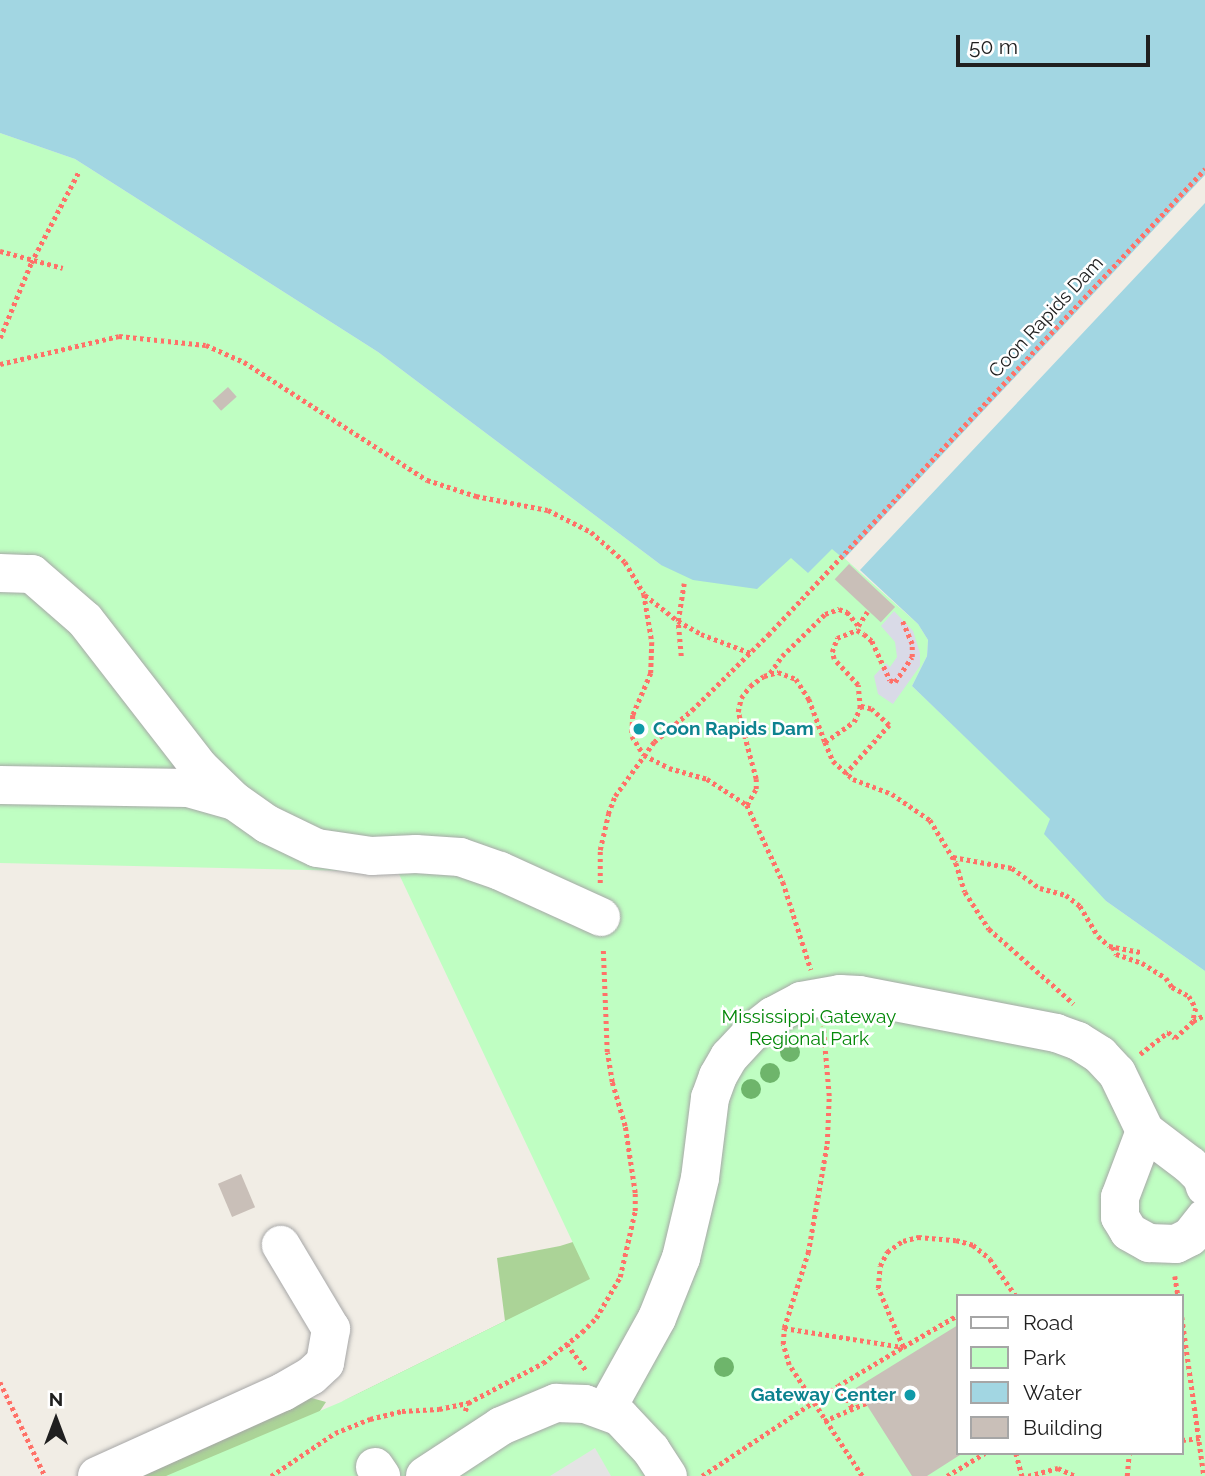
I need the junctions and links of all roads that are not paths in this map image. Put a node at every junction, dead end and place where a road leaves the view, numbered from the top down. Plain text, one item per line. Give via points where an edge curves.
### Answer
1 (0, 573) edge
2 (0, 785) edge
3 (233, 800) junction
4 (601, 917) road end
5 (1145, 1130) junction
6 (1205, 1187) edge
7 (1205, 1218) edge
8 (281, 1245) dead end
9 (601, 1393) junction
10 (97, 1476) edge
11 (425, 1476) edge
12 (668, 1476) edge

1 - 3 lane via 32,574 85,620 200,768
2 - 3 lane via 188,788
3 - 4 lane via 267,824 317,848 370,856 416,853 460,858 486,865
5 - 6 lane via 1190,1165
5 - 7 lane via 1119,1197 1121,1217 1129,1232 1164,1246 1191,1237
5 - 9 lane via 1117,1073 1078,1041 840,993 801,1001 773,1016 729,1057 718,1076 681,1258 657,1318
8 - 10 lane via 331,1329 325,1363 283,1392
9 - 11 lane via 585,1404 556,1403 532,1411
9 - 12 lane

